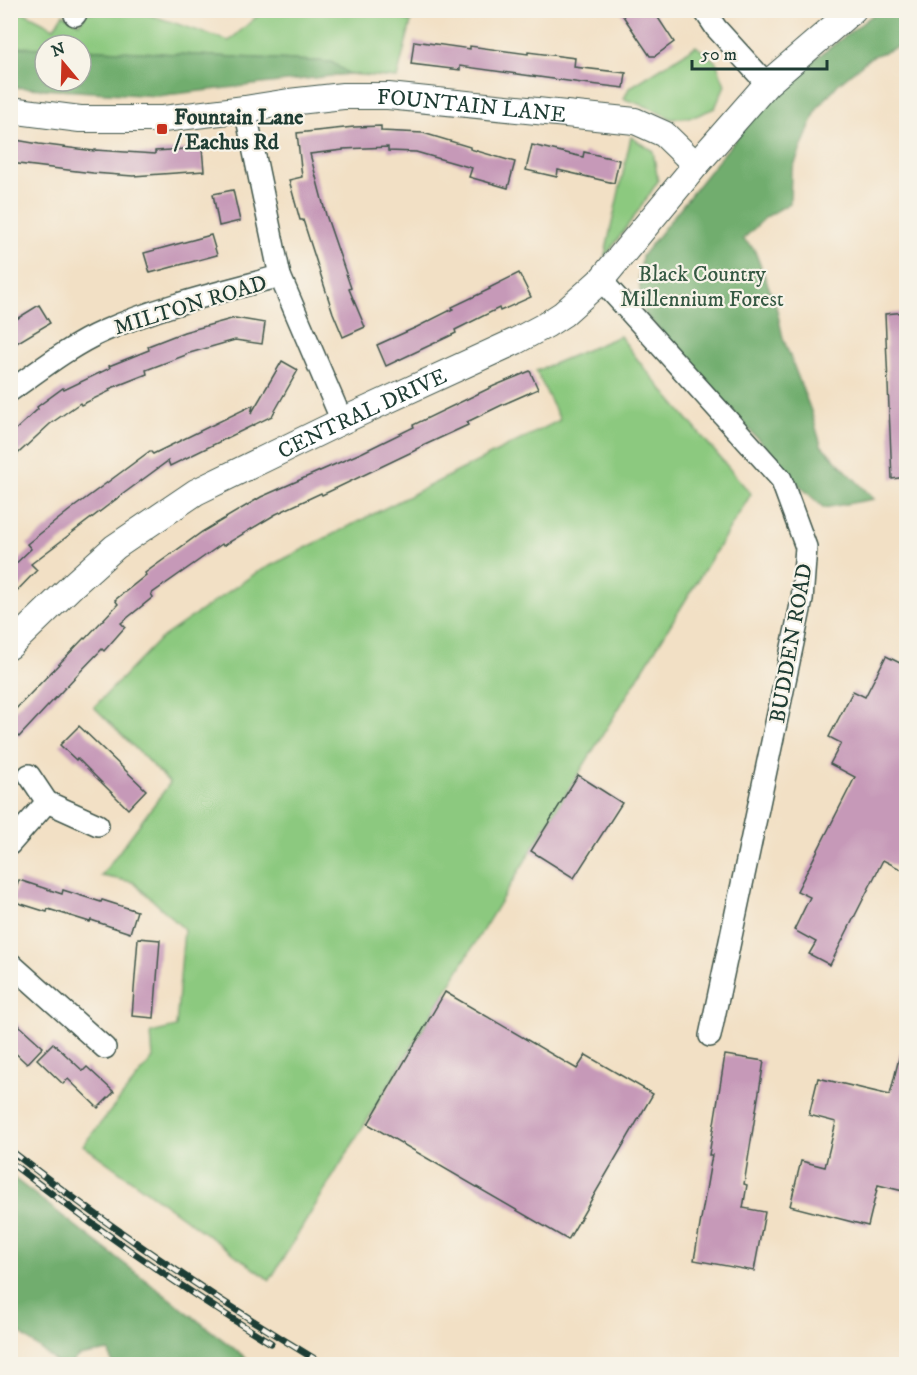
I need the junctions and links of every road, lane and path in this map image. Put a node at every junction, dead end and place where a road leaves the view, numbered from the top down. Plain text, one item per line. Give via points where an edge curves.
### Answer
1 (704, 10) edge
2 (853, 10) edge
3 (766, 84) junction
4 (10, 110) edge
5 (245, 110) junction
6 (696, 165) junction
7 (280, 276) junction
8 (601, 280) junction
9 (10, 391) edge
10 (342, 421) junction
11 (10, 646) edge
12 (29, 775) dead end
13 (47, 802) junction
14 (98, 825) dead end
15 (10, 844) edge
16 (10, 963) edge
17 (710, 1036) dead end
18 (105, 1048) dead end

1 - 3 street
2 - 3 street
3 - 6 street
4 - 5 street, FOUNTAIN LANE via 80,119 163,119
5 - 6 street, FOUNTAIN LANE via 343,96 388,96 635,121 664,134
5 - 7 street
6 - 8 street, CENTRAL DRIVE
7 - 9 street, MILTON ROAD via 159,309 102,332
7 - 10 street
8 - 10 street, CENTRAL DRIVE via 546,326
8 - 17 street, BUDDEN ROAD via 781,479 807,547 802,600
10 - 11 street, CENTRAL DRIVE via 196,492 151,521 115,547
12 - 13 street
13 - 14 street
13 - 15 street
16 - 18 street

